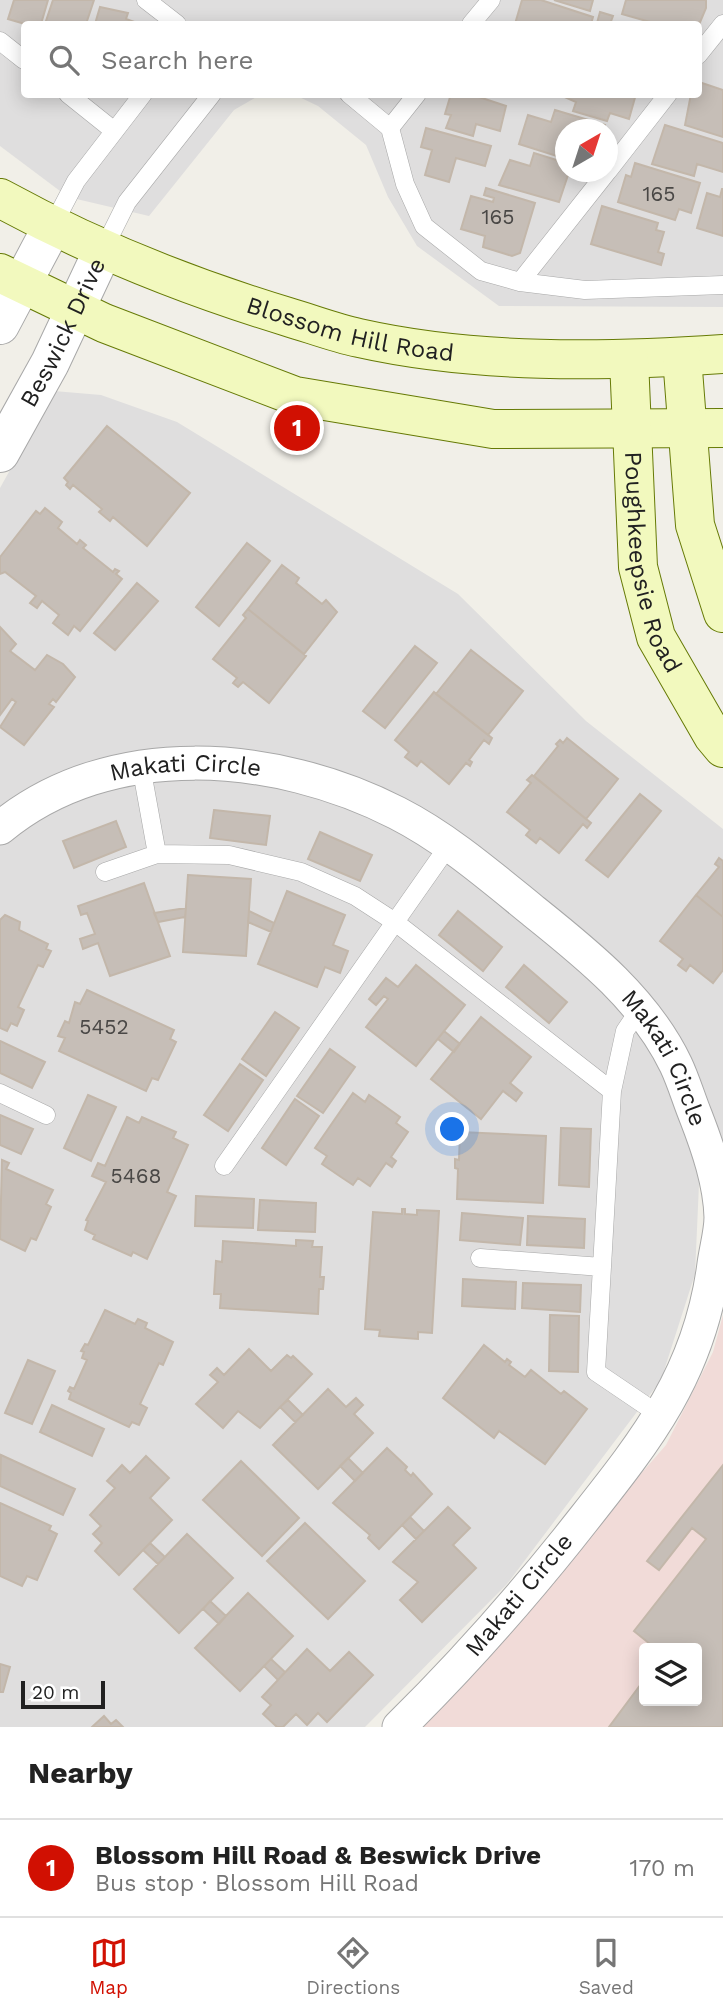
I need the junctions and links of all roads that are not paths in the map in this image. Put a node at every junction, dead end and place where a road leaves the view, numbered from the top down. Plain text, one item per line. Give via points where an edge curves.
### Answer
1 (146, 0) edge
2 (491, 0) edge
3 (173, 21) edge
4 (474, 21) edge
5 (723, 24) edge
6 (0, 41) edge
7 (702, 50) edge
8 (21, 58) edge
9 (73, 98) edge
10 (140, 98) edge
11 (209, 98) edge
12 (354, 98) edge
13 (413, 98) edge
14 (664, 98) edge
15 (390, 128) junction
16 (113, 130) junction
17 (618, 157) edge
18 (598, 182) edge
19 (0, 198) edge
20 (53, 225) junction
21 (104, 248) junction
22 (11, 278) edge
23 (520, 282) junction
24 (723, 285) edge
25 (75, 309) junction
26 (0, 325) edge
27 (723, 354) edge
28 (682, 357) junction
29 (629, 359) junction
30 (706, 429) edge
31 (631, 430) junction
32 (0, 453) edge
33 (723, 613) edge
34 (723, 748) edge
35 (141, 766) junction
36 (0, 828) edge
37 (449, 845) junction
38 (157, 854) junction
39 (104, 872) dead end
40 (395, 922) junction
41 (640, 1009) junction
42 (612, 1091) junction
43 (0, 1094) edge
44 (46, 1115) dead end
45 (224, 1166) dead end
46 (722, 1217) edge
47 (480, 1258) dead end
48 (602, 1267) junction
49 (661, 1416) junction
50 (398, 1727) edge

1 - 3 lane
2 - 4 lane
5 - 7 lane
6 - 8 lane
9 - 16 lane
10 - 16 lane
11 - 21 lane via 127,202
12 - 15 lane
13 - 15 lane
14 - 17 lane
15 - 23 lane via 405,184 424,226 481,271
16 - 20 lane via 76,181
18 - 23 lane
19 - 20 main road, Blossom Hill Road
20 - 21 main road, Blossom Hill Road
20 - 22 street
21 - 25 street, Beswick Drive
21 - 29 main road, Blossom Hill Road via 238,302 359,338 556,360
22 - 25 main road
22 - 26 street
23 - 24 lane via 585,290
25 - 31 main road via 295,396 493,429
25 - 32 street, Beswick Drive
27 - 28 main road, Blossom Hill Road
28 - 29 main road, Blossom Hill Road
28 - 30 main road, Poughkeepsie Road
29 - 31 main road, Poughkeepsie Road
30 - 31 main road
30 - 33 main road, Poughkeepsie Road via 695,525
31 - 34 main road, Poughkeepsie Road via 638,567 656,637
35 - 36 street, Makati Circle via 78,782 27,806
35 - 37 street, Makati Circle via 216,763 307,778 396,813
35 - 38 lane
37 - 40 lane
37 - 41 street, Makati Circle via 575,945
38 - 39 lane
38 - 40 lane via 229,855 301,872 355,896
40 - 42 lane
40 - 45 lane
41 - 42 lane via 625,1031
41 - 46 street, Makati Circle via 675,1064 710,1155
42 - 48 lane
43 - 44 lane
46 - 49 street, Makati Circle via 711,1288 691,1357
47 - 48 lane
48 - 49 lane via 596,1372
49 - 50 street, Makati Circle via 520,1599

